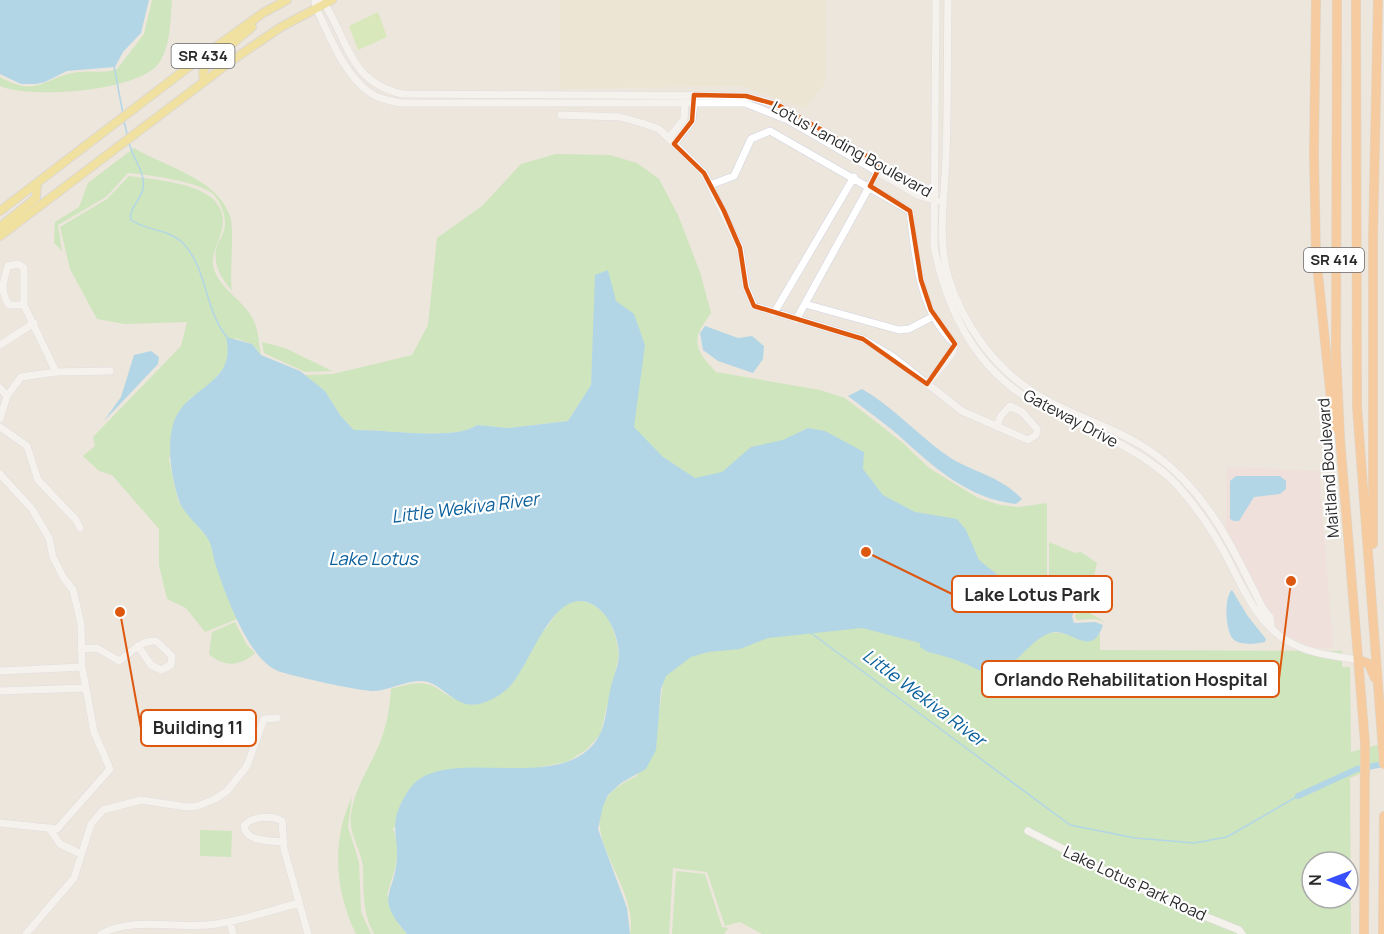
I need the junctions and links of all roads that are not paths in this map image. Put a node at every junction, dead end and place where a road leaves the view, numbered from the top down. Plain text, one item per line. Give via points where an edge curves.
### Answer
1 (287, 0) edge
2 (936, 0) edge
3 (948, 0) edge
4 (1336, 0) edge
5 (1356, 0) edge
6 (1377, 1) edge
7 (322, 2) edge
8 (1315, 2) edge
9 (263, 13) junction
10 (204, 82) junction
11 (935, 91) junction
12 (947, 91) junction
13 (685, 95) junction
14 (694, 95) junction
15 (685, 104) junction
16 (693, 104) junction
17 (561, 115) dead end
18 (688, 120) junction
19 (671, 141) junction
20 (882, 164) junction
21 (877, 173) junction
22 (854, 177) junction
23 (37, 184) junction
24 (710, 185) junction
25 (870, 186) junction
26 (933, 193) junction
27 (942, 200) junction
28 (933, 201) junction
29 (0, 211) edge
30 (0, 227) edge
31 (0, 236) edge
32 (24, 304) junction
33 (805, 304) junction
34 (774, 313) junction
35 (934, 316) junction
36 (796, 320) junction
37 (34, 322) junction
38 (0, 345) edge
39 (110, 371) dead end
40 (56, 372) junction
41 (927, 384) junction
42 (0, 387) edge
43 (7, 396) junction
44 (0, 419) edge
45 (0, 427) edge
46 (998, 427) junction
47 (0, 474) edge
48 (1346, 519) junction
49 (80, 528) dead end
50 (1230, 543) junction
51 (1221, 547) junction
52 (1372, 597) junction
53 (1271, 626) junction
54 (138, 646) junction
55 (81, 649) junction
56 (1359, 660) junction
57 (82, 667) junction
58 (0, 671) edge
59 (86, 688) junction
60 (0, 691) edge
61 (1380, 697) junction
62 (277, 718) dead end
63 (1384, 758) edge
64 (1384, 764) edge
65 (1384, 816) edge
66 (0, 823) edge
67 (49, 828) junction
68 (1028, 831) dead end
69 (284, 842) junction
70 (81, 854) junction
71 (299, 903) junction
72 (230, 921) junction
73 (30, 933) edge
74 (101, 934) edge
75 (233, 934) edge
76 (308, 934) edge
77 (1242, 934) edge
78 (1364, 934) edge
79 (1383, 934) edge

1 - 9 main road, SR 434
2 - 11 street, Gateway Drive
3 - 12 street, Gateway Drive
4 - 48 highway, Maitland Boulevard / SR 414 via 1334,273
5 - 52 highway, Maitland Boulevard / SR 414 via 1357,407
6 - 52 highway
7 - 10 main road, SR 434 via 263,38
7 - 13 street, Lotus Landing Boulevard via 353,61 375,85 393,92
7 - 15 street, Lotus Landing Boulevard via 346,66 370,93 382,99 400,103
8 - 48 highway via 1316,255
9 - 10 main road via 205,67
9 - 23 main road, SR 434
10 - 31 main road, SR 434
11 - 12 street
11 - 26 street, Gateway Drive
12 - 27 street, Gateway Drive
13 - 14 street, Lotus Landing Boulevard
13 - 15 street
14 - 16 street
14 - 20 street, Lotus Landing Boulevard via 746,96 778,105
15 - 16 street, Lotus Landing Boulevard
15 - 18 street
16 - 18 street
16 - 21 street, Lotus Landing Boulevard via 745,103 776,113
17 - 19 street via 620,117 659,129
18 - 19 street
19 - 24 street via 704,173
20 - 21 street
20 - 26 street, Lotus Landing Boulevard
21 - 25 street
21 - 28 street, Lotus Landing Boulevard
22 - 24 street via 770,131 751,139 734,176
22 - 25 street
22 - 34 street
23 - 29 main road, SR 434
23 - 30 main road via 36,198
24 - 34 street via 740,248 749,298 758,309
25 - 33 street
25 - 35 street via 910,211 921,280
26 - 27 street, Lotus Landing Boulevard
26 - 28 street, Gateway Drive
27 - 28 street, Lotus Landing Boulevard
27 - 50 street, Gateway Drive via 941,231 957,303 995,359 1037,395 1135,441 1156,455 1201,497
28 - 51 street, Gateway Drive via 934,246 940,276 949,303 971,343 1000,377 1021,394 1142,456 1169,477 1192,501
32 - 32 street via 24,268 18,264 8,266 3,297 9,305
32 - 37 street
33 - 35 street via 899,330
33 - 36 street
34 - 36 street
35 - 41 street via 955,344 952,354
36 - 41 street via 862,339 892,356
37 - 38 street
37 - 40 street
39 - 40 street
40 - 43 street via 21,377
41 - 46 street via 962,411
42 - 43 street
43 - 44 street
45 - 49 street via 27,446 38,480
46 - 46 street via 1000,417 1010,406 1022,412 1037,429 1036,435 1028,440
47 - 55 street via 14,485 49,538 53,556 77,600
48 - 56 highway, Maitland Boulevard / SR 414
50 - 51 street
50 - 53 street, Gateway Drive via 1270,617
51 - 53 street, Gateway Drive via 1254,610 1262,622
52 - 61 highway, Maitland Boulevard / SR 414
53 - 56 street, Gateway Drive via 1301,647
54 - 54 street via 156,640 172,656 171,665 156,668
54 - 55 street via 119,661 97,648
55 - 57 street
56 - 61 highway via 1373,669
56 - 78 highway, Maitland Boulevard / SR 414 via 1366,779
57 - 58 street
57 - 59 street
59 - 60 street
59 - 67 street via 94,732 110,769 57,829
61 - 63 highway, Maitland Boulevard / SR 414
62 - 70 street via 264,718 247,766 227,791 198,806 141,800 103,810 91,824
63 - 64 highway, Maitland Boulevard / SR 414
65 - 79 highway
66 - 67 street
67 - 70 street via 60,844
68 - 77 street, Lake Lotus Park Road via 1157,897
69 - 69 street via 282,821 278,818 248,821 244,830 252,838
69 - 71 street
70 - 73 street via 74,878
71 - 72 street
71 - 76 street
72 - 74 street via 121,926
72 - 75 street

